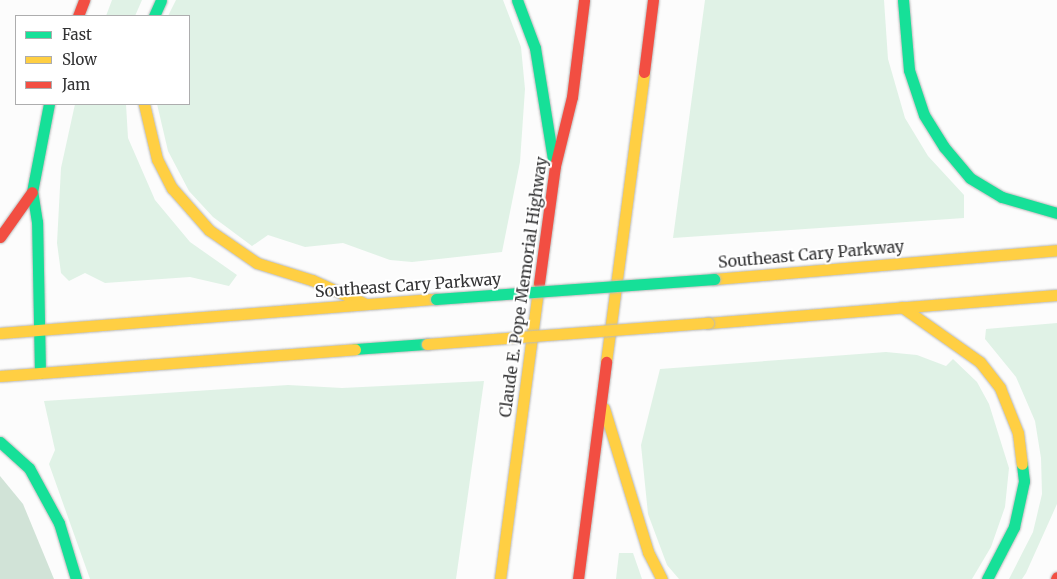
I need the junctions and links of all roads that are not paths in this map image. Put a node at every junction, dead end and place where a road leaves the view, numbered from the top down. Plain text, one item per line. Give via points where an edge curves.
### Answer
1 (84, 0) edge
2 (162, 0) edge
3 (517, 0) edge
4 (584, 0) edge
5 (653, 0) edge
6 (903, 0) edge
7 (78, 15) edge
8 (154, 15) edge
9 (49, 105) edge
10 (144, 105) edge
11 (555, 166) junction
12 (32, 192) junction
13 (1057, 213) edge
14 (0, 237) edge
15 (1057, 250) edge
16 (1057, 295) edge
17 (366, 304) junction
18 (902, 307) junction
19 (38, 332) junction
20 (0, 333) edge
21 (40, 373) junction
22 (0, 376) edge
23 (601, 395) junction
24 (0, 442) edge
25 (76, 579) edge
26 (500, 579) edge
27 (578, 579) edge
28 (662, 579) edge
29 (987, 579) edge

1 - 7 main road
2 - 8 main road
3 - 11 main road via 535,48
4 - 11 main road, Claude E. Pope Memorial Highway via 572,97
5 - 23 main road
6 - 13 main road via 909,70 924,115 944,147 970,178 1002,196
9 - 12 main road
10 - 17 main road via 157,159 172,188 215,235 257,263 312,280
11 - 26 main road, Claude E. Pope Memorial Highway
12 - 14 main road
12 - 19 main road via 37,222
15 - 17 main road, Southeast Cary Parkway, bridge
16 - 18 main road
17 - 19 main road, Southeast Cary Parkway
18 - 21 main road, bridge
18 - 29 main road via 980,362 1000,388 1018,433 1024,481 1014,527
19 - 20 main road, Southeast Cary Parkway
19 - 21 main road
21 - 22 main road
23 - 27 main road
23 - 28 main road via 648,552
24 - 25 main road via 30,468 59,524

